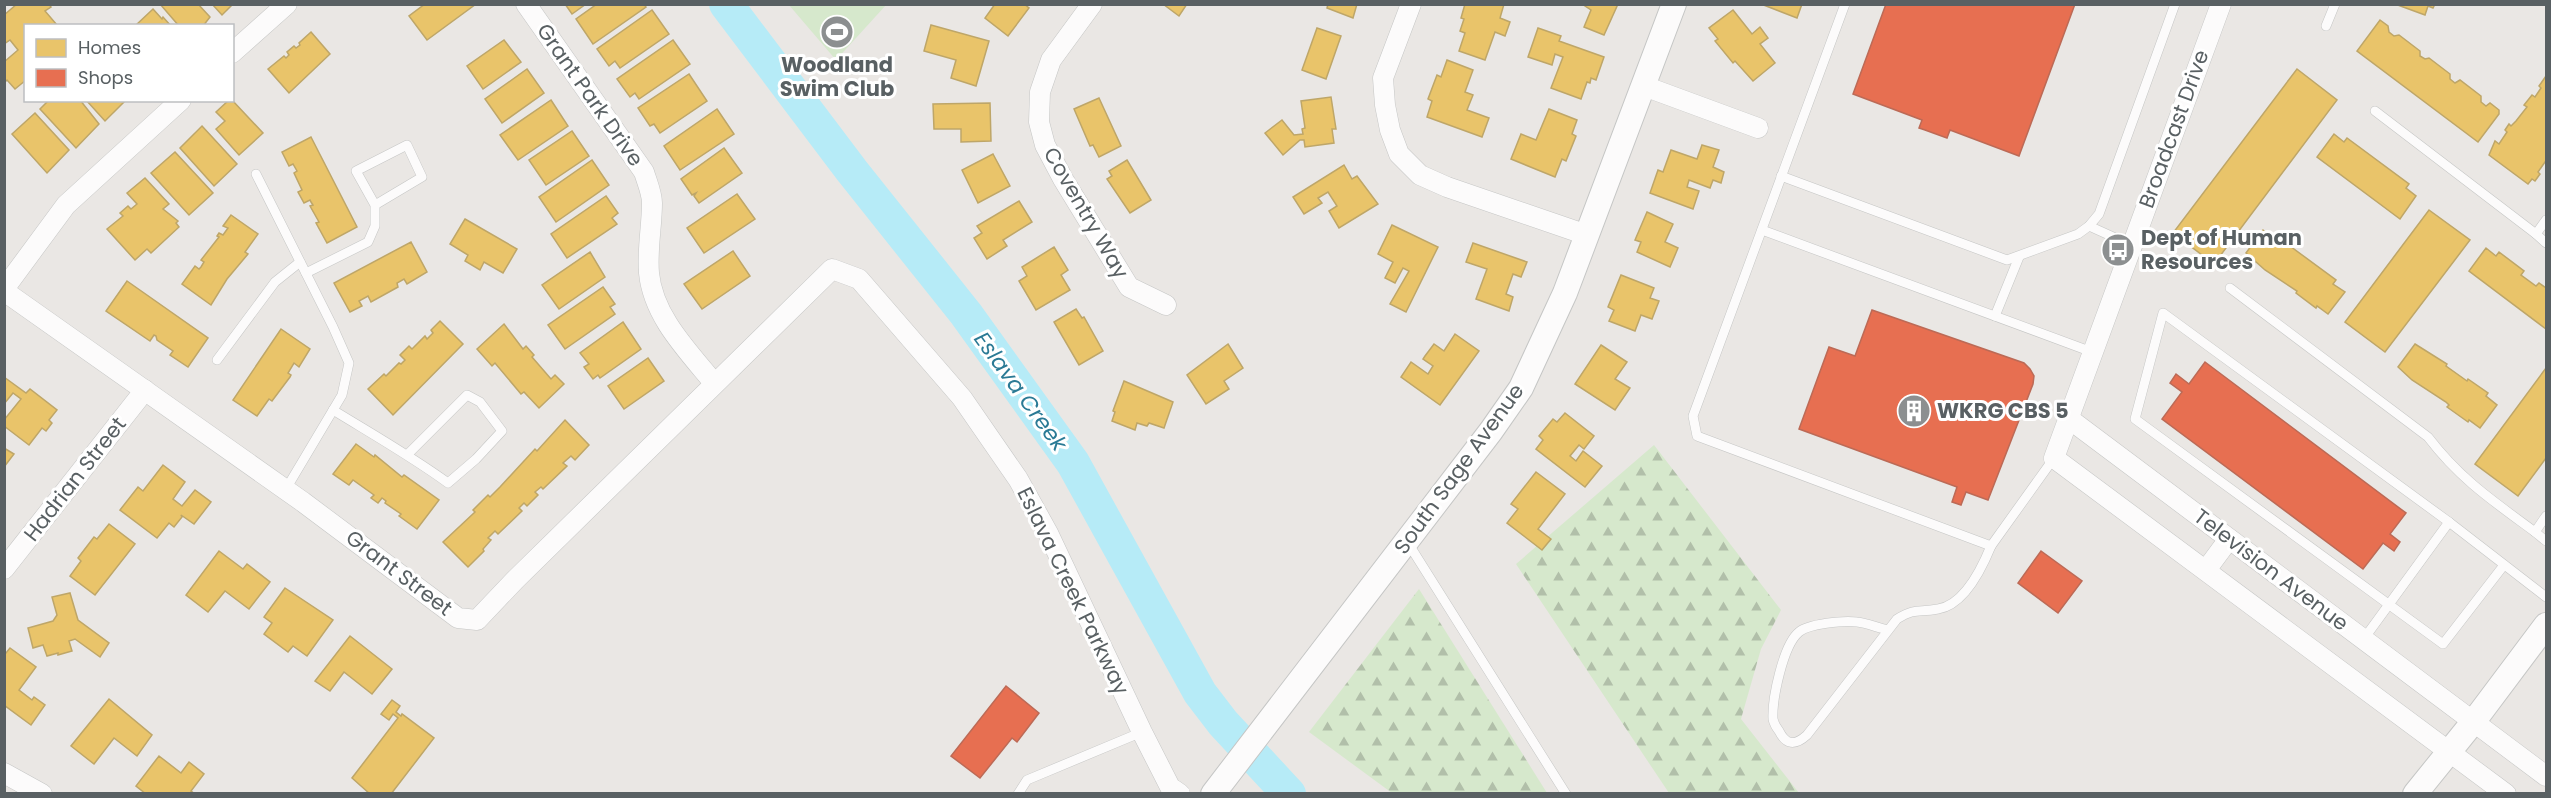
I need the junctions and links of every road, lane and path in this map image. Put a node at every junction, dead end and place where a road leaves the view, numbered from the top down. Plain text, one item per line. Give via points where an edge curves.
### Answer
1 (286, 4) edge
2 (526, 4) edge
3 (1092, 4) edge
4 (1411, 4) edge
5 (1674, 4) edge
6 (1845, 4) edge
7 (2175, 4) edge
8 (2221, 4) edge
9 (2335, 4) edge
10 (2326, 26) dead end
11 (234, 51) edge
12 (1644, 86) junction
13 (179, 102) edge
14 (2375, 111) dead end
15 (1758, 128) dead end
16 (256, 174) dead end
17 (1781, 176) junction
18 (375, 204) junction
19 (2547, 220) edge
20 (2089, 226) junction
21 (1762, 230) junction
22 (2536, 234) junction
23 (1587, 235) junction
24 (2547, 243) edge
25 (2131, 245) junction
26 (2019, 257) junction
27 (300, 262) junction
28 (832, 269) joint
29 (306, 273) junction
30 (2230, 288) dead end
31 (4, 290) edge
32 (1166, 305) dead end
33 (1995, 316) junction
34 (2092, 352) junction
35 (218, 360) dead end
36 (714, 383) junction
37 (145, 390) junction
38 (333, 410) junction
39 (2068, 418) junction
40 (407, 455) junction
41 (2054, 458) junction
42 (286, 489) junction
43 (2547, 516) edge
44 (2449, 522) junction
45 (2535, 532) junction
46 (2229, 538) junction
47 (1407, 541) junction
48 (2547, 541) edge
49 (1991, 546) junction
50 (2504, 565) junction
51 (4, 569) edge
52 (2206, 570) junction
53 (2547, 597) edge
54 (2389, 605) junction
55 (2547, 625) edge
56 (1888, 630) junction
57 (2363, 639) junction
58 (2474, 721) junction
59 (1142, 732) junction
60 (2450, 751) junction
61 (4, 773) edge
62 (2547, 776) edge
63 (42, 794) edge
64 (1018, 794) edge
65 (1180, 794) edge
66 (1213, 794) edge
67 (1566, 794) edge
68 (2415, 794) edge
69 (2506, 794) edge

1 - 11 street
2 - 36 street, Grant Park Drive via 644,172 652,201 649,274 656,301 669,327
3 - 32 street, Coventry Way via 1051,60 1040,93 1039,122 1045,145 1062,179 1129,287
4 - 23 street via 1383,78 1384,105 1399,154 1420,175 1447,187
5 - 12 street, South Sage Avenue
6 - 17 lane
7 - 20 lane via 2099,214
8 - 25 street, Broadcast Drive
9 - 10 lane
12 - 15 street
12 - 23 street, South Sage Avenue
13 - 31 street via 66,205
14 - 22 lane
16 - 27 lane
17 - 21 lane
17 - 26 lane via 2002,259
18 - 18 lane via 422,177 407,145 356,171
18 - 29 lane via 375,226 368,242
19 - 22 lane
20 - 25 lane
20 - 26 lane
21 - 33 lane
21 - 49 lane via 1693,416 1697,436
22 - 24 lane
23 - 47 street, South Sage Avenue via 1521,388
25 - 34 street, Broadcast Drive
26 - 33 lane
27 - 29 lane
27 - 35 lane via 275,282
28 - 36 street, Grant Street
28 - 59 street, Eslava Creek Parkway via 859,279 962,398 1018,480 1048,534
29 - 38 lane via 349,363 342,395
30 - 45 lane via 2428,437 2450,465
31 - 37 street, Grant Street
33 - 34 lane
34 - 39 street, Broadcast Drive
36 - 42 street, Grant Street via 477,620 458,618
37 - 42 street, Grant Street
37 - 51 street, Hadrian Street
38 - 40 lane
38 - 42 lane
39 - 41 street, Broadcast Drive
39 - 46 street, Television Avenue
40 - 40 lane via 448,483 502,431 480,402 467,395
41 - 49 lane
41 - 52 street, Television Avenue
43 - 45 lane
44 - 50 lane
44 - 54 lane
44 - 54 lane via 2163,313 2135,419
45 - 48 lane
46 - 52 street
46 - 57 street, Television Avenue
47 - 66 street, South Sage Avenue
47 - 67 lane
49 - 56 lane via 1982,567 1958,599 1945,608 1908,612
50 - 53 lane
50 - 54 lane via 2443,644
52 - 60 street, Television Avenue
54 - 57 lane
55 - 58 street
56 - 56 lane via 1807,735 1792,744 1784,741 1773,722 1774,701 1786,650 1800,630 1856,622
57 - 58 street, Television Avenue
58 - 60 street
58 - 62 street, Television Avenue
59 - 64 lane via 1027,780
59 - 65 street, Eslava Creek Parkway via 1170,787
60 - 68 street
60 - 69 street, Television Avenue
61 - 63 street

